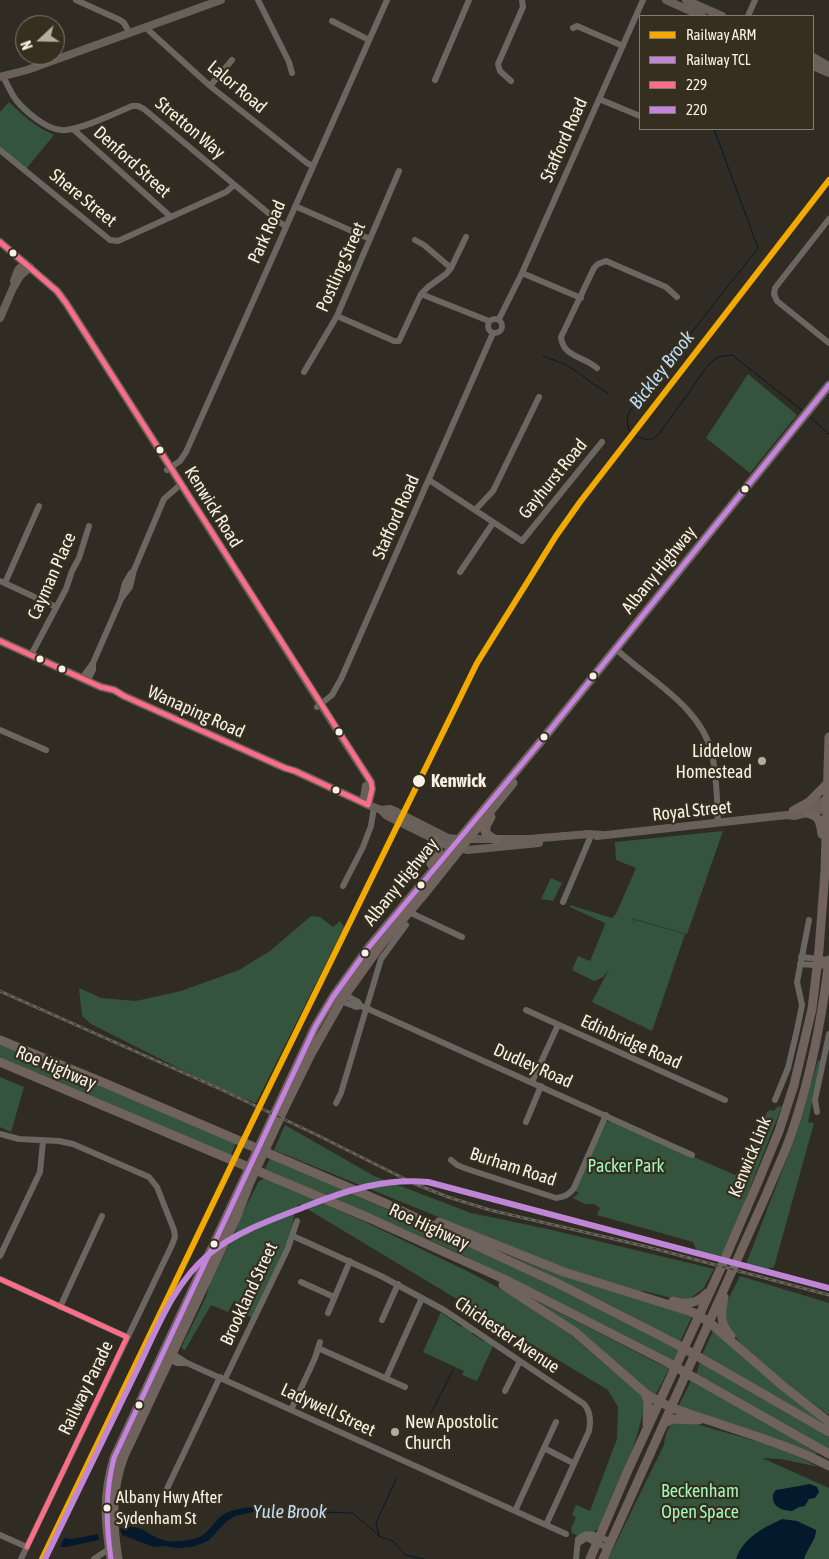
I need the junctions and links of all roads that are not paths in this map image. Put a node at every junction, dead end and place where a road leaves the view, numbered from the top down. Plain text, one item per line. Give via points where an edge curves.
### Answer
1 (76, 0) edge
2 (258, 0) edge
3 (387, 0) edge
4 (469, 0) edge
5 (522, 0) edge
6 (643, 0) edge
7 (666, 0) edge
8 (686, 0) edge
9 (755, 0) edge
10 (218, 1) edge
11 (700, 15) edge
12 (720, 15) edge
13 (748, 15) edge
14 (332, 21) dead end
15 (145, 27) junction
16 (573, 28) dead end
17 (129, 32) junction
18 (370, 40) junction
19 (623, 46) junction
20 (814, 58) edge
21 (232, 60) dead end
22 (814, 66) edge
23 (829, 66) edge
24 (292, 74) dead end
25 (829, 74) edge
26 (4, 78) edge
27 (434, 80) dead end
28 (511, 81) dead end
29 (210, 86) junction
30 (598, 100) junction
31 (639, 116) edge
32 (73, 129) junction
33 (0, 150) edge
34 (313, 166) junction
35 (399, 171) dead end
36 (234, 185) junction
37 (295, 206) junction
38 (171, 217) junction
39 (829, 219) edge
40 (286, 226) junction
41 (466, 237) dead end
42 (370, 239) junction
43 (415, 240) dead end
44 (0, 242) edge
45 (0, 247) edge
46 (26, 266) junction
47 (451, 268) junction
48 (522, 273) junction
49 (421, 294) junction
50 (677, 297) dead end
51 (581, 298) junction
52 (337, 316) junction
53 (0, 318) edge
54 (499, 319) junction
55 (489, 321) junction
56 (493, 333) junction
57 (829, 343) edge
58 (597, 368) dead end
59 (304, 372) dead end
60 (829, 385) edge
61 (829, 392) edge
62 (539, 397) dead end
63 (812, 409) junction
64 (602, 442) dead end
65 (169, 469) junction
66 (429, 480) junction
67 (181, 487) junction
68 (38, 506) dead end
69 (475, 510) junction
70 (493, 523) junction
71 (89, 526) dead end
72 (460, 572) dead end
73 (3, 582) edge
74 (56, 607) junction
75 (0, 641) edge
76 (618, 650) junction
77 (33, 656) junction
78 (85, 679) junction
79 (319, 706) junction
80 (0, 730) edge
81 (829, 737) edge
82 (46, 750) dead end
83 (827, 783) junction
84 (511, 785) junction
85 (828, 804) edge
86 (371, 806) junction
87 (790, 813) junction
88 (807, 813) junction
89 (418, 822) junction
90 (718, 823) junction
91 (409, 827) junction
92 (422, 833) junction
93 (600, 835) junction
94 (590, 838) junction
95 (435, 840) junction
96 (468, 840) junction
97 (496, 840) junction
98 (457, 845) junction
99 (825, 871) junction
100 (421, 884) junction
101 (343, 886) dead end
102 (563, 902) dead end
103 (409, 912) junction
104 (809, 920) dead end
105 (406, 925) dead end
106 (462, 937) dead end
107 (801, 961) junction
108 (818, 962) junction
109 (829, 962) edge
110 (343, 982) junction
111 (343, 997) junction
112 (364, 1007) junction
113 (325, 1010) junction
114 (526, 1010) dead end
115 (558, 1025) junction
116 (829, 1034) edge
117 (0, 1040) edge
118 (0, 1062) edge
119 (532, 1082) junction
120 (541, 1086) junction
121 (725, 1100) dead end
122 (775, 1100) dead end
123 (336, 1103) dead end
124 (281, 1108) junction
125 (817, 1112) dead end
126 (606, 1115) junction
127 (526, 1122) dead end
128 (0, 1134) edge
129 (43, 1141) junction
130 (692, 1155) dead end
131 (451, 1160) dead end
132 (387, 1204) junction
133 (102, 1216) dead end
134 (297, 1220) dead end
135 (293, 1236) junction
136 (0, 1256) edge
137 (350, 1262) junction
138 (470, 1264) junction
139 (729, 1276) junction
140 (0, 1279) edge
141 (301, 1282) dead end
142 (398, 1284) junction
143 (712, 1288) junction
144 (634, 1293) junction
145 (334, 1298) junction
146 (422, 1298) junction
147 (60, 1307) junction
148 (328, 1313) dead end
149 (699, 1316) junction
150 (382, 1320) dead end
151 (709, 1322) junction
152 (127, 1337) junction
153 (168, 1355) junction
154 (752, 1358) junction
155 (520, 1361) junction
156 (223, 1378) junction
157 (386, 1378) junction
158 (405, 1387) dead end
159 (506, 1391) dead end
160 (644, 1393) junction
161 (659, 1402) junction
162 (671, 1408) junction
163 (291, 1410) junction
164 (704, 1419) junction
165 (556, 1422) dead end
166 (829, 1422) edge
167 (665, 1423) junction
168 (647, 1427) junction
169 (829, 1432) edge
170 (544, 1448) junction
171 (829, 1454) edge
172 (573, 1463) junction
173 (829, 1466) edge
174 (164, 1495) dead end
175 (515, 1511) junction
176 (546, 1525) junction
177 (566, 1534) dead end
178 (0, 1536) edge
179 (599, 1540) junction
180 (610, 1545) junction
181 (27, 1547) junction
182 (113, 1548) junction
183 (21, 1559) edge
184 (94, 1559) edge
185 (111, 1559) edge
186 (120, 1559) edge
187 (576, 1559) edge
188 (590, 1559) edge
189 (603, 1559) edge

1 - 17 street via 120,20
2 - 24 street
3 - 18 street, Park Road
4 - 27 street
5 - 28 street via 524,7 498,64 500,71
6 - 19 street, Stafford Road
7 - 11 main road
8 - 12 main road
9 - 13 street
10 - 15 main road
14 - 18 street
15 - 17 main road
15 - 29 street, Lalor Road
16 - 19 street via 577,26
17 - 26 main road
18 - 34 street, Park Road
19 - 30 street, Stafford Road
20 - 23 main road
21 - 29 street
22 - 25 main road
26 - 32 street, Stretton Way via 19,103 32,115 52,128
29 - 34 street, Lalor Road
30 - 31 street
30 - 48 street, Stafford Road
32 - 36 street, Stretton Way via 138,106
32 - 38 street, Denford Street
33 - 38 street, Shere Street via 110,240 118,241
34 - 37 street, Park Road
35 - 42 street, Postling Street
36 - 38 street, Shere Street via 226,192
36 - 40 street, Stretton Way
37 - 40 street, Park Road
37 - 42 street
39 - 57 street via 775,288 774,294 777,301
40 - 65 street, Park Road via 186,452
41 - 47 street
42 - 52 street, Postling Street
43 - 47 street
44 - 46 main road, Kenwick Road
45 - 46 main road, Kenwick Road
46 - 53 main road
46 - 65 main road, Kenwick Road via 58,298
47 - 49 street
48 - 51 street
48 - 54 street, Stafford Road
49 - 52 street via 399,341
49 - 55 street
50 - 51 street via 666,287 606,261 594,268
51 - 58 street via 561,337 562,345
52 - 59 street, Postling Street
54 - 55 street
54 - 56 street, Stafford Road via 502,328
55 - 56 street via 488,328
56 - 66 street, Stafford Road
60 - 63 highway, Albany Highway
61 - 63 highway, Albany Highway
62 - 69 street via 493,490
63 - 76 highway, Albany Highway
64 - 70 street, Gayhurst Road via 522,541
65 - 67 main road, Kenwick Road
66 - 69 street, Gayhurst Road
66 - 79 street, Stafford Road via 336,690
67 - 78 street via 165,501 134,570 130,587 121,599 93,663 93,670
67 - 79 main road, Kenwick Road
68 - 73 street
69 - 70 street, Gayhurst Road
70 - 72 street
71 - 74 street, Cayman Place via 79,558
73 - 74 street
74 - 77 street, Cayman Place
75 - 77 main road, Wanaping Road
76 - 84 highway, Albany Highway
76 - 90 street via 680,702 696,720 712,753
76 - 98 highway, Albany Highway
77 - 78 main road, Wanaping Road
78 - 86 main road, Wanaping Road
79 - 86 main road, Kenwick Road via 366,783
80 - 82 street
81 - 83 highway, Kenwick Link
83 - 85 highway, Kenwick Link
83 - 87 highway via 809,802
84 - 96 highway, Albany Highway
84 - 97 highway via 486,826 487,834
85 - 87 main road, Royal Street
85 - 88 main road, Royal Street
85 - 99 highway, Kenwick Link
86 - 89 main road, Wanaping Road via 390,809
86 - 91 main road, Wanaping Road
86 - 101 street via 371,826
87 - 88 main road, Royal Street via 794,816
87 - 90 main road, Royal Street
88 - 99 highway via 818,818
89 - 91 main road
89 - 92 main road
89 - 98 main road, Wanaping Road
90 - 93 main road, Royal Street
91 - 92 main road, Wanaping Road
92 - 95 main road, Wanaping Road
93 - 94 main road, Royal Street
93 - 97 main road, Royal Street
94 - 98 main road, Royal Street via 477,850
94 - 102 street
95 - 98 main road, Wanaping Road
95 - 100 highway via 438,854 422,876
96 - 97 main road, Royal Street
96 - 98 highway, Albany Highway
98 - 100 highway, Albany Highway
98 - 103 highway, Albany Highway
99 - 108 highway, Kenwick Link
100 - 110 highway, Albany Highway
103 - 106 street
103 - 111 highway, Albany Highway
104 - 107 street
105 - 112 street via 381,959
107 - 108 street
107 - 122 street via 797,982 802,1005 798,1030
108 - 109 street
108 - 143 highway, Kenwick Link via 810,1016 790,1100
109 - 139 highway, Kenwick Link via 820,1028 792,1133
110 - 111 street
110 - 113 highway, Albany Highway
111 - 112 street, Dudley Road
111 - 113 street
111 - 124 highway, Albany Highway
112 - 119 street, Dudley Road
112 - 123 street
113 - 124 highway, Albany Highway
114 - 115 street, Edinbridge Road
115 - 119 street
115 - 121 street, Edinbridge Road
116 - 125 street via 815,1100
117 - 132 highway, Roe Highway
118 - 138 highway, Roe Highway via 361,1214
119 - 120 street, Dudley Road
120 - 126 street, Dudley Road
120 - 127 street
124 - 153 highway, Albany Highway
126 - 130 street, Dudley Road
126 - 131 street, Burham Road via 574,1188 561,1198 467,1169
128 - 129 street
129 - 136 street via 40,1172
129 - 152 street, Railway Parade via 78,1145 149,1177 157,1187 174,1237
132 - 144 highway via 564,1272
132 - 169 highway, Roe Highway via 558,1283 678,1346
133 - 147 street
134 - 135 street, Brookland Street
135 - 137 street, Chichester Avenue
135 - 156 street, Brookland Street
137 - 142 street, Chichester Avenue
137 - 145 street
138 - 160 highway via 575,1332
138 - 171 highway, Roe Highway via 663,1360
139 - 151 highway, Kenwick Link
139 - 154 highway via 722,1308 723,1325
140 - 147 street
141 - 145 street
142 - 146 street, Chichester Avenue
142 - 150 street
143 - 144 highway via 702,1298 686,1304
143 - 149 highway, Kenwick Link
144 - 149 highway
145 - 148 street
146 - 155 street, Chichester Avenue
146 - 157 street
147 - 152 street
149 - 151 highway
149 - 161 highway, Kenwick Link
151 - 154 highway
151 - 162 highway, Kenwick Link
152 - 181 street, Railway Parade
153 - 156 street, Ladywell Street
153 - 182 highway, Albany Highway via 120,1467 114,1494
154 - 166 highway
155 - 159 street
155 - 172 street, Chichester Avenue via 588,1408 589,1431
156 - 163 street, Ladywell Street
156 - 174 street, Brookland Street
157 - 158 street
157 - 163 street via 319,1345
160 - 161 highway
160 - 168 highway via 648,1402
161 - 162 highway
161 - 168 highway, Kenwick Link
162 - 164 highway
162 - 167 highway, Kenwick Link
163 - 175 street, Ladywell Street
164 - 167 highway via 674,1419
164 - 173 highway via 774,1442
165 - 170 street
167 - 180 highway, Kenwick Link
168 - 179 highway, Kenwick Link
170 - 172 street
170 - 175 street
172 - 176 street, Chichester Avenue
175 - 176 street, Ladywell Street
176 - 177 street, Ladywell Street
178 - 181 street
179 - 180 street
179 - 187 street via 582,1540
179 - 188 highway, Kenwick Link
180 - 189 highway, Kenwick Link
181 - 183 street, Railway Parade
182 - 184 street
182 - 185 highway, Albany Highway
182 - 186 highway

